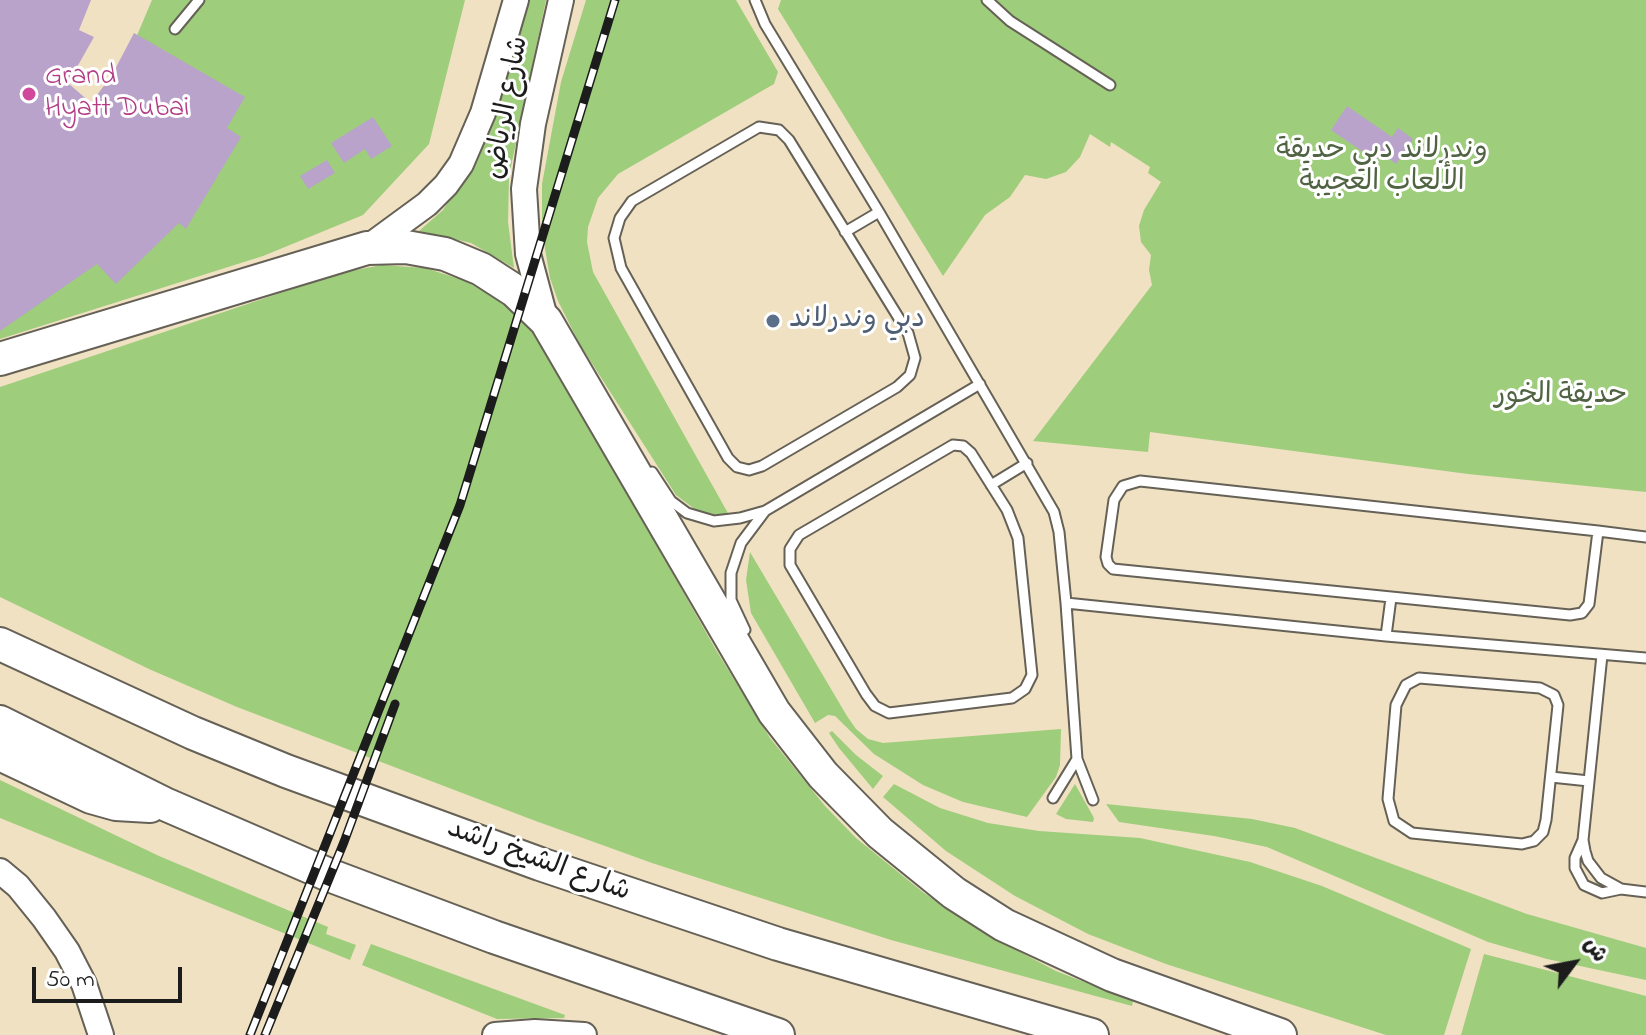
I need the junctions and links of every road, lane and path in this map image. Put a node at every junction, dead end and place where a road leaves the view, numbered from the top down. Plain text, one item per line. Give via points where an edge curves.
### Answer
1 (199, 0) edge
2 (516, 0) edge
3 (561, 0) edge
4 (755, 0) edge
5 (987, 0) edge
6 (175, 29) dead end
7 (1110, 85) dead end
8 (879, 212) junction
9 (845, 232) junction
10 (367, 248) junction
11 (546, 321) junction
12 (0, 359) edge
13 (980, 384) junction
14 (644, 459) dead end
15 (1027, 463) junction
16 (991, 485) junction
17 (765, 511) junction
18 (1598, 531) junction
19 (1646, 537) edge
20 (1391, 598) junction
21 (1066, 603) junction
22 (1386, 636) junction
23 (749, 638) dead end
24 (0, 644) edge
25 (1602, 655) junction
26 (1646, 658) edge
27 (0, 722) edge
28 (0, 754) edge
29 (1077, 759) junction
30 (1551, 777) junction
31 (1589, 781) junction
32 (1053, 798) dead end
33 (1093, 800) dead end
34 (167, 805) junction
35 (1583, 840) junction
36 (0, 871) edge
37 (1621, 889) junction
38 (1646, 892) edge
39 (101, 1035) edge
40 (495, 1035) edge
41 (584, 1035) edge
42 (778, 1035) edge
43 (1092, 1035) edge
44 (1280, 1035) edge

1 - 6 lane
2 - 10 main road, شارع الرياض via 483,113 461,164 427,204
3 - 11 main road, شارع الرياض via 524,189 528,254
4 - 8 lane
5 - 7 lane via 1010,21
8 - 9 lane
8 - 13 lane
9 - 9 lane via 789,140 766,126 752,129 641,195 620,218 614,238 621,268 737,467 762,466 910,375 912,341
10 - 11 highway via 445,254 515,291
10 - 12 highway
11 - 44 highway via 612,421 732,643 823,775 851,805 910,859 1004,925 1112,975
13 - 15 lane
13 - 17 lane
14 - 17 lane via 671,501 697,518 723,521
15 - 16 lane
15 - 21 lane via 1057,521
16 - 16 lane via 968,449 953,445 806,530 790,549 790,565 866,694 882,710 897,713 1004,700 1030,682 1033,667 1021,552 1013,524
17 - 23 lane via 741,543 731,573 731,600
18 - 19 lane
18 - 20 lane via 1589,604 1576,615
18 - 20 lane via 1140,481 1123,486 1114,500 1106,557 1113,569
20 - 22 lane
21 - 22 lane
21 - 29 lane
22 - 25 lane
24 - 43 highway, شارع الشيخ راشد via 286,771 540,864 778,944
25 - 26 lane
25 - 31 lane
27 - 34 highway
28 - 34 highway via 91,797 143,807
29 - 32 lane
29 - 33 lane
30 - 30 lane via 1558,705 1550,691 1427,678 1412,681 1401,691 1388,807 1405,830 1528,843 1545,826
30 - 31 lane
31 - 35 lane
34 - 42 highway via 411,907
35 - 37 lane via 1594,871
35 - 37 lane via 1575,868 1584,885 1602,893
36 - 39 main road via 67,951
37 - 38 lane
40 - 41 main road

